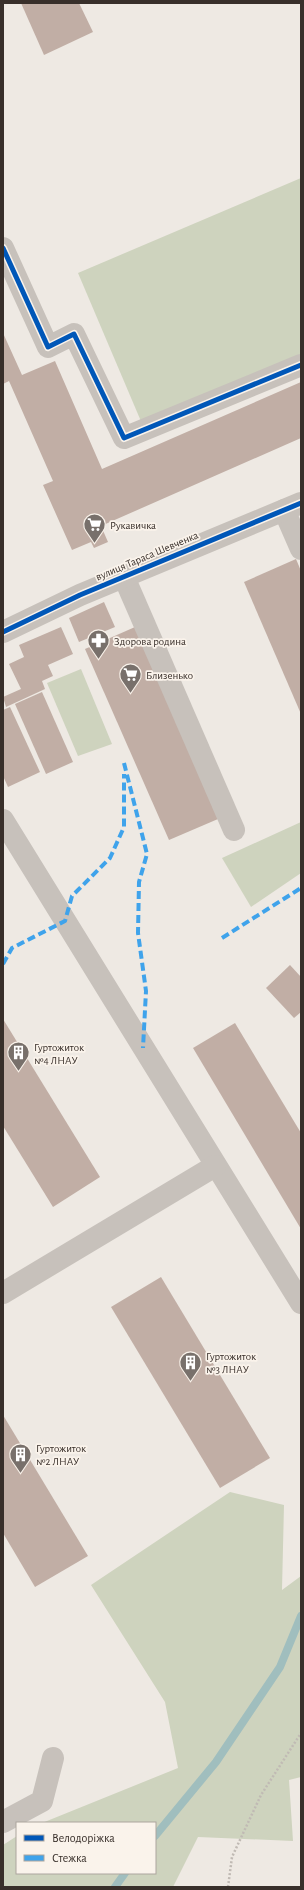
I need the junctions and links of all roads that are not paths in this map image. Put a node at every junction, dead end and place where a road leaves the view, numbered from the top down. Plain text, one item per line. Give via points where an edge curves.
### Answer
1 (3, 248) edge
2 (301, 365) edge
3 (293, 506) edge
4 (301, 549) edge
5 (124, 577) junction
6 (3, 632) edge
7 (3, 820) edge
8 (234, 830) dead end
9 (215, 1166) junction
10 (3, 1293) edge
11 (301, 1303) edge
12 (53, 1758) dead end
13 (3, 1822) edge

1 - 2 street via 48,347 74,334 124,438
3 - 4 street
3 - 5 street, вулиця Тараса Шевченка
5 - 6 street, вулиця Тараса Шевченка
5 - 8 street
7 - 9 street
9 - 10 street
9 - 11 street
12 - 13 street via 42,1802

